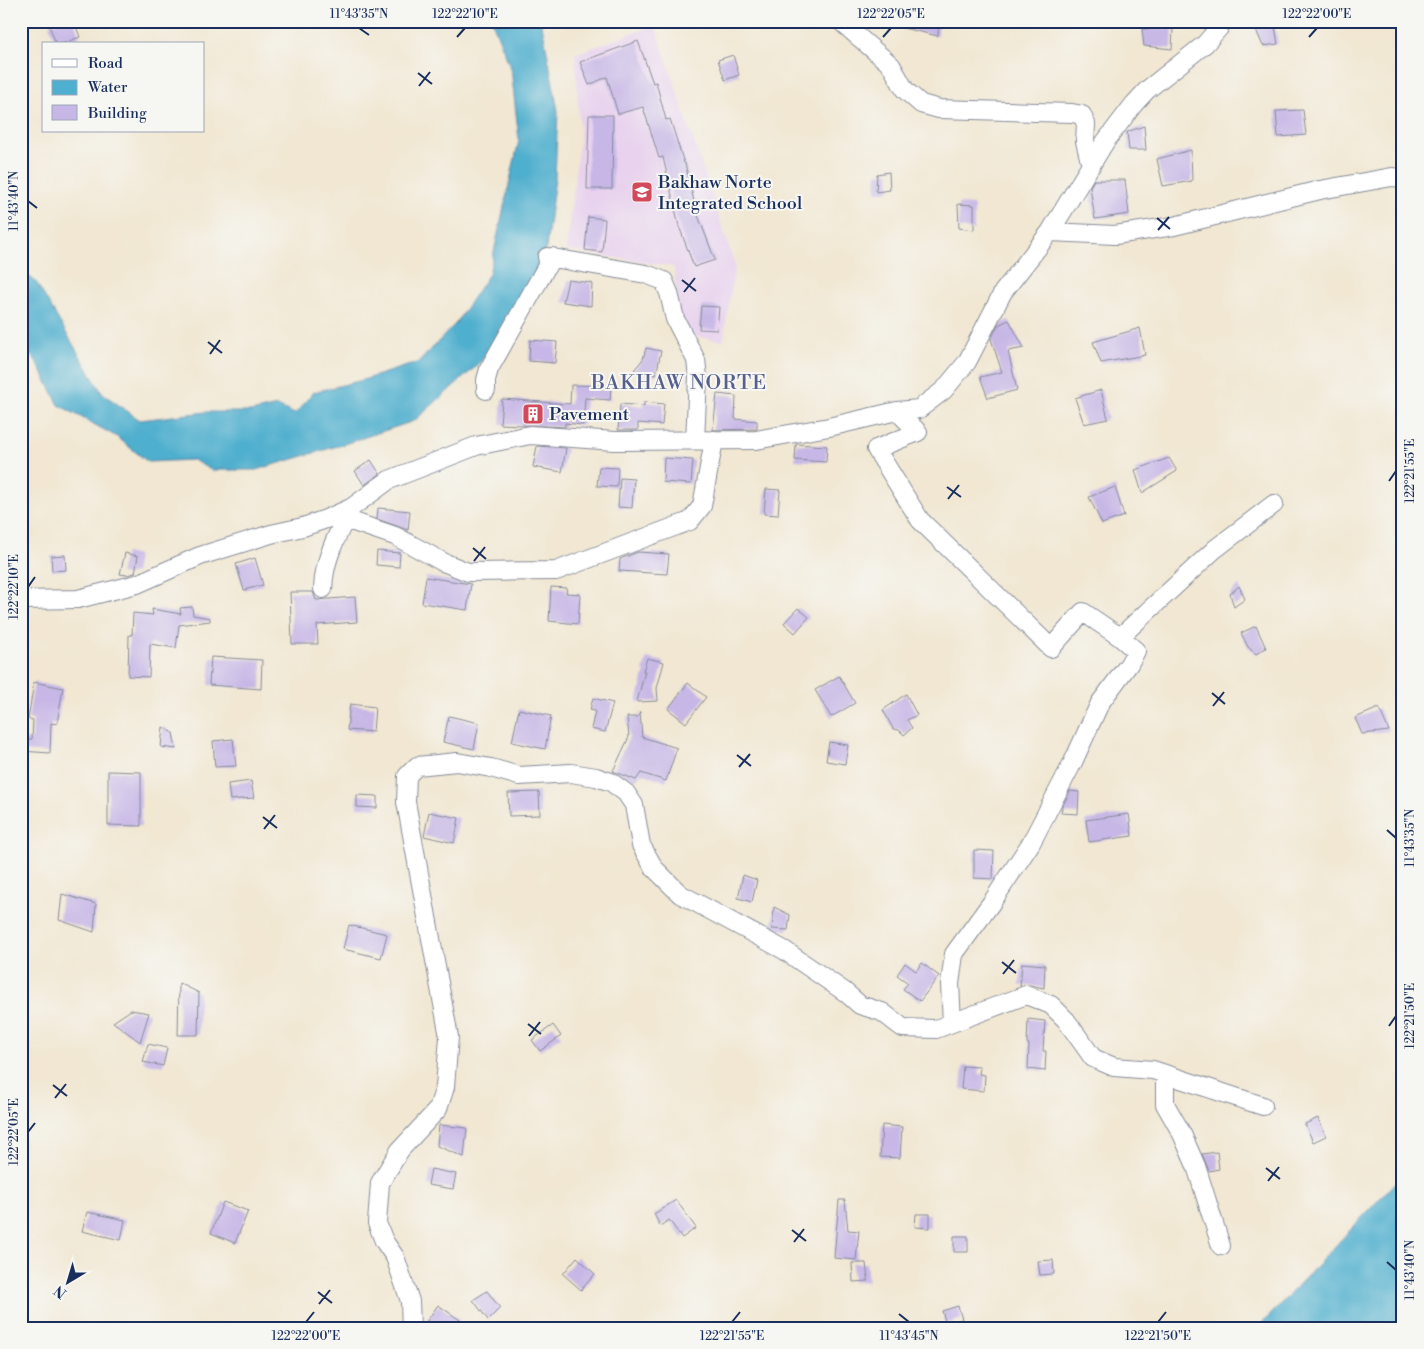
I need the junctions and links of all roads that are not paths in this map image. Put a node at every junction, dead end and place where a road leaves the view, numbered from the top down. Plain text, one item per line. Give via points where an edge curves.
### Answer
1 (840, 21) edge
2 (1222, 21) edge
3 (1091, 166) junction
4 (1403, 178) edge
5 (1050, 232) junction
6 (486, 390) dead end
7 (898, 411) junction
8 (695, 440) junction
9 (714, 440) junction
10 (1274, 504) dead end
11 (348, 513) junction
12 (323, 589) dead end
13 (21, 600) edge
14 (1120, 637) junction
15 (952, 1023) junction
16 (1165, 1074) junction
17 (1263, 1106) dead end
18 (1221, 1246) dead end
19 (411, 1328) edge

1 - 3 street via 890,65 905,90 921,104 939,109 1082,115
2 - 3 street via 1205,44 1134,104
3 - 5 street
4 - 5 street via 1392,177 1320,190 1174,226 1116,235
5 - 7 street via 1003,292 967,362 944,390 918,409
6 - 8 street via 489,369 549,257 646,274 664,282 674,319 696,360
7 - 9 street via 756,440
7 - 14 street via 918,432 876,449 920,520 1051,648 1083,612
8 - 9 street
8 - 11 street via 615,441 530,435 476,446 389,480
9 - 11 street via 702,506 690,521 556,571 468,572
10 - 14 street via 1215,549
11 - 12 street via 328,557
11 - 13 street via 200,556 137,584 78,599
14 - 15 street via 1136,651 1100,703 1031,843 954,954 950,984
15 - 16 street via 1026,995 1051,1005 1093,1058 1114,1067
15 - 19 street via 936,1029 903,1028 882,1012 860,1005 784,950 680,894 654,868 641,845 634,806 626,793 611,782 571,773 519,776 457,762 417,766 407,776 406,802 449,1037 445,1087 438,1109 400,1150 380,1183 377,1223 395,1257 410,1301
16 - 17 street
16 - 18 street via 1165,1104 1196,1166

